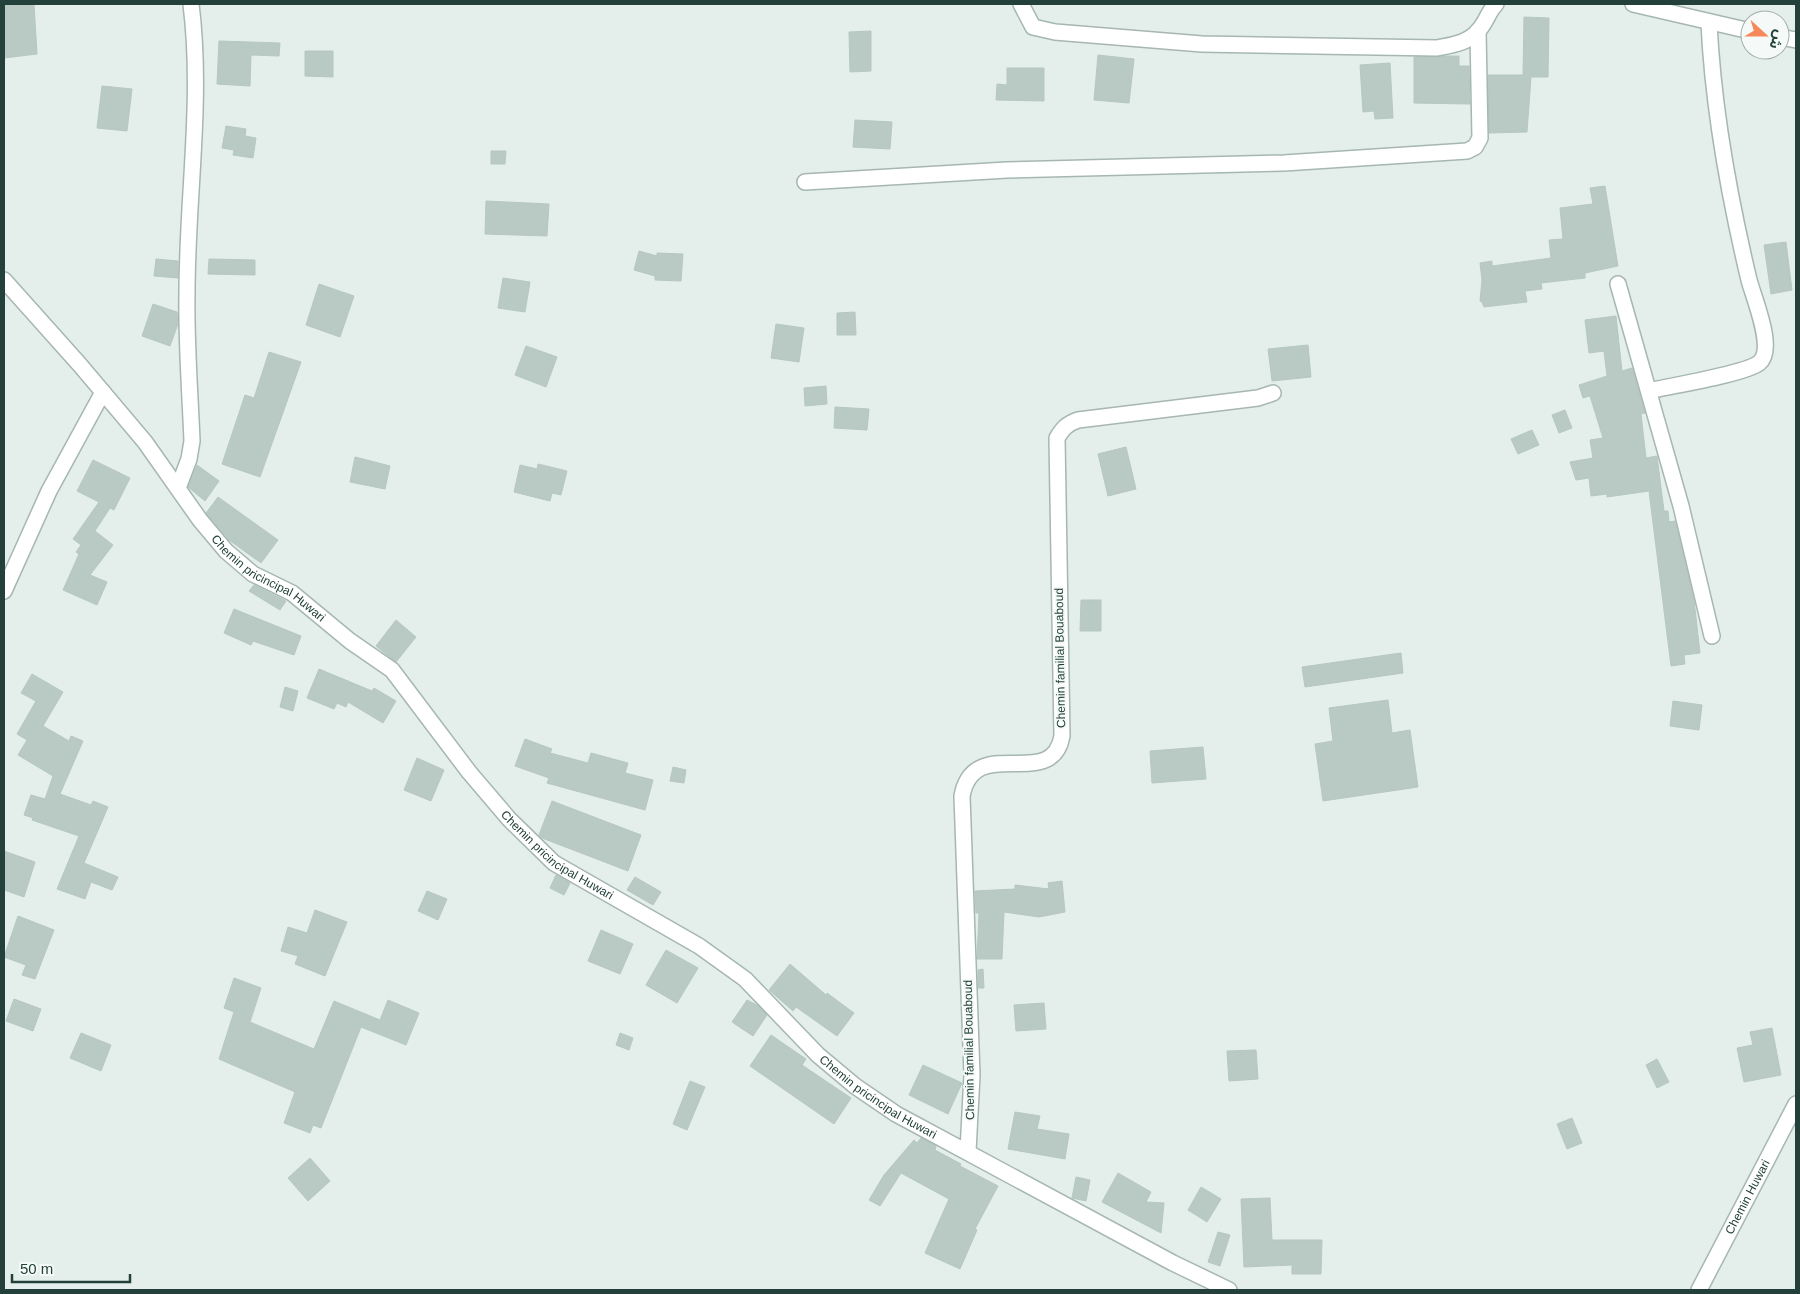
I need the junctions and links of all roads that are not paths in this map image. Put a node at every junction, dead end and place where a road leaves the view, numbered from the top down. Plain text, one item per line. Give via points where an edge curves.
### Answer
1 (191, 4) edge
2 (1020, 4) edge
3 (1496, 4) edge
4 (1633, 4) edge
5 (1709, 23) junction
6 (1740, 29) edge
7 (1478, 31) junction
8 (806, 182) dead end
9 (4, 280) edge
10 (1618, 284) dead end
11 (1649, 391) junction
12 (103, 392) junction
13 (1274, 393) dead end
14 (178, 488) junction
15 (4, 591) edge
16 (1712, 636) dead end
17 (1796, 1104) edge
18 (968, 1151) junction
19 (1229, 1290) edge
20 (1699, 1290) edge

1 - 14 street via 196,68 186,292 192,441
2 - 7 street via 1033,28 1202,44 1437,48 1461,43
3 - 7 street
4 - 5 street
5 - 6 street
5 - 11 street via 1723,155 1749,280 1766,339 1765,353 1759,363 1742,370
7 - 8 street via 1480,138 1476,147 1467,151 1284,163 1007,170
9 - 12 street, Chemin pricincipal Huwari
10 - 11 street
11 - 16 street
12 - 14 street, Chemin pricincipal Huwari
12 - 15 street via 49,491
13 - 18 street, Chemin familial Bouaboud via 1258,398 1078,420 1062,429 1058,438 1060,747 1046,761 989,764 978,768 964,785 962,796 972,1075
14 - 18 street, Chemin pricincipal Huwari via 226,550 253,574 292,592 350,641 392,670 469,772 509,819 554,863 699,946 745,980 818,1055 855,1086 896,1114
17 - 20 street, Chemin Huwari
18 - 19 street, Chemin pricincipal Huwari

